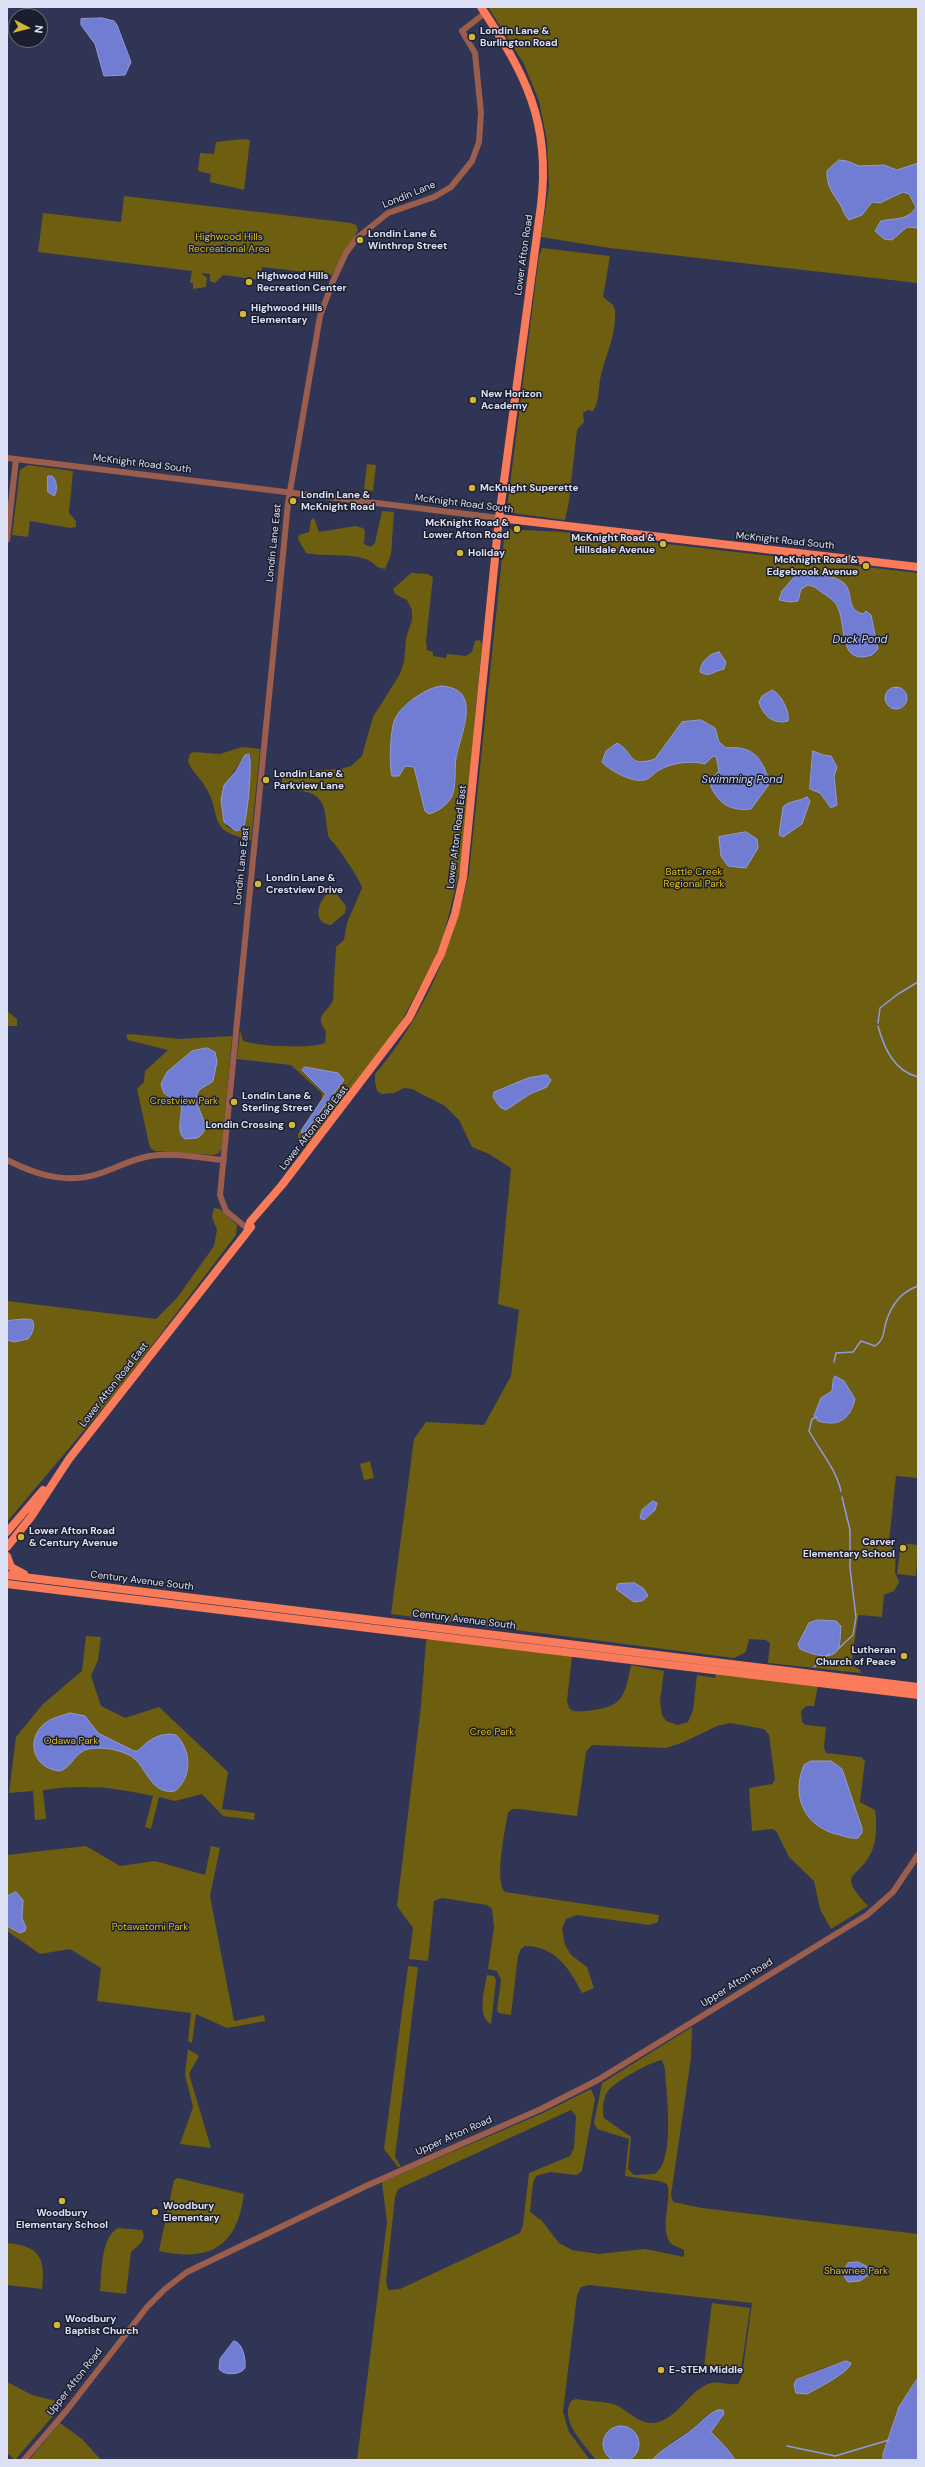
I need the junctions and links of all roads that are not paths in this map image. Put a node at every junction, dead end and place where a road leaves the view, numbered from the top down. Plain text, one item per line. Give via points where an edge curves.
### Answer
1 (483, 10) edge
2 (7, 458) edge
3 (16, 459) junction
4 (289, 492) junction
5 (499, 518) junction
6 (7, 540) edge
7 (918, 567) edge
8 (7, 1160) edge
9 (224, 1160) junction
10 (248, 1229) junction
11 (55, 1478) junction
12 (7, 1532) edge
13 (9, 1545) edge
14 (7, 1556) edge
15 (7, 1575) edge
16 (34, 1578) junction
17 (7, 1584) edge
18 (918, 1686) edge
19 (918, 1695) edge
20 (918, 1855) edge
21 (24, 2460) edge

1 - 4 street, Londin Lane via 462,31 475,53 482,123 476,153 466,171 451,187 434,197 398,208 380,218 357,238 346,253 320,316
1 - 5 main road, Lower Afton Road via 512,55 526,85 537,118 543,170 541,205
2 - 3 street, McKnight Road South
3 - 4 street, McKnight Road South
3 - 6 street
4 - 5 street, McKnight Road South
4 - 9 street, Londin Lane East
5 - 7 main road, McKnight Road South
5 - 10 main road, Lower Afton Road East via 466,858 450,928 428,983 407,1021 272,1198 254,1226
8 - 9 street via 38,1174 71,1178 95,1175 131,1160 157,1155
9 - 10 street, Londin Lane East via 222,1204 227,1212
10 - 11 main road, Lower Afton Road East
11 - 12 main road, Lower Afton Road East
11 - 13 main road, Lower Afton Road East via 31,1517
13 - 14 main road
14 - 16 main road via 11,1567
15 - 16 main road, Century Avenue South
16 - 18 main road, Century Avenue South
17 - 19 main road, Century Avenue South
20 - 21 street, Upper Afton Road via 893,1892 867,1915 596,2082 387,2176 230,2250 175,2280 147,2307 67,2410

